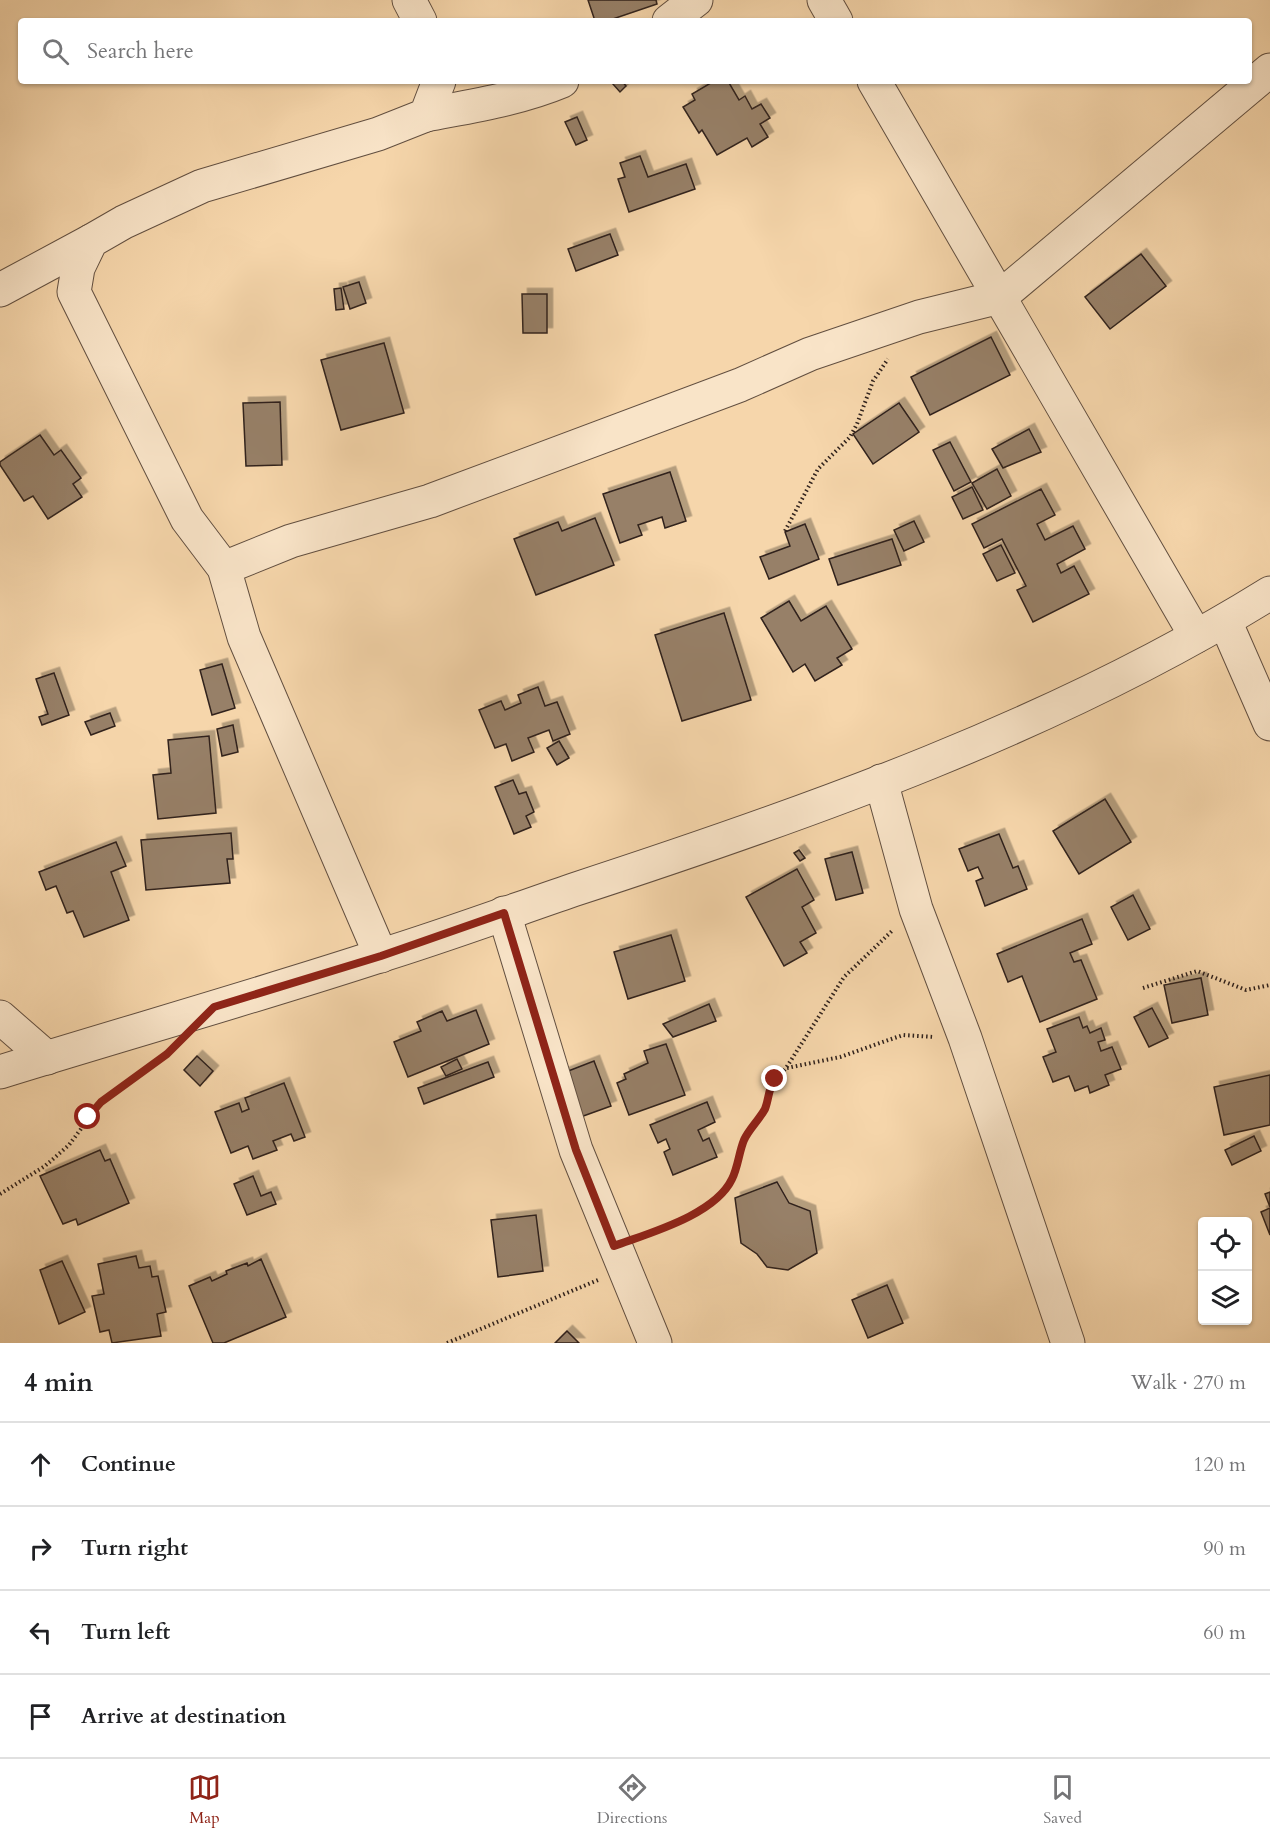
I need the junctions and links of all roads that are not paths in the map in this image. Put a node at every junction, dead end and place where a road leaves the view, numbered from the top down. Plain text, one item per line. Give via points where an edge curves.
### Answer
1 (409, 0) edge
2 (696, 0) edge
3 (824, 0) edge
4 (418, 18) edge
5 (673, 18) edge
6 (834, 18) edge
7 (1270, 70) edge
8 (438, 84) edge
9 (465, 84) edge
10 (555, 84) edge
11 (876, 84) edge
12 (492, 102) junction
13 (426, 115) junction
14 (91, 241) junction
15 (36, 271) junction
16 (0, 290) edge
17 (74, 292) junction
18 (1000, 297) junction
19 (224, 568) junction
20 (1270, 593) edge
21 (1225, 621) junction
22 (1196, 636) junction
23 (1270, 724) edge
24 (881, 781) junction
25 (504, 913) junction
26 (381, 956) junction
27 (0, 1017) edge
28 (47, 1058) junction
29 (0, 1072) edge
30 (655, 1343) edge
31 (1068, 1343) edge

1 - 4 street
2 - 5 street
3 - 6 street
7 - 18 street
8 - 13 street
9 - 12 street
10 - 12 street
11 - 18 street
12 - 13 street
13 - 14 street via 378,134 202,186
14 - 15 street
14 - 17 street via 78,268
15 - 16 street
15 - 17 street
17 - 19 street via 187,519
18 - 19 street via 919,317 810,354 740,385 430,501 291,541
18 - 22 street
19 - 26 street via 244,637
20 - 21 street
21 - 22 street
21 - 23 street
22 - 24 street via 1056,709
24 - 25 street via 695,850
24 - 31 street via 916,909 965,1038
25 - 26 street
25 - 30 street via 576,1150
26 - 28 street
27 - 28 street
28 - 29 street

